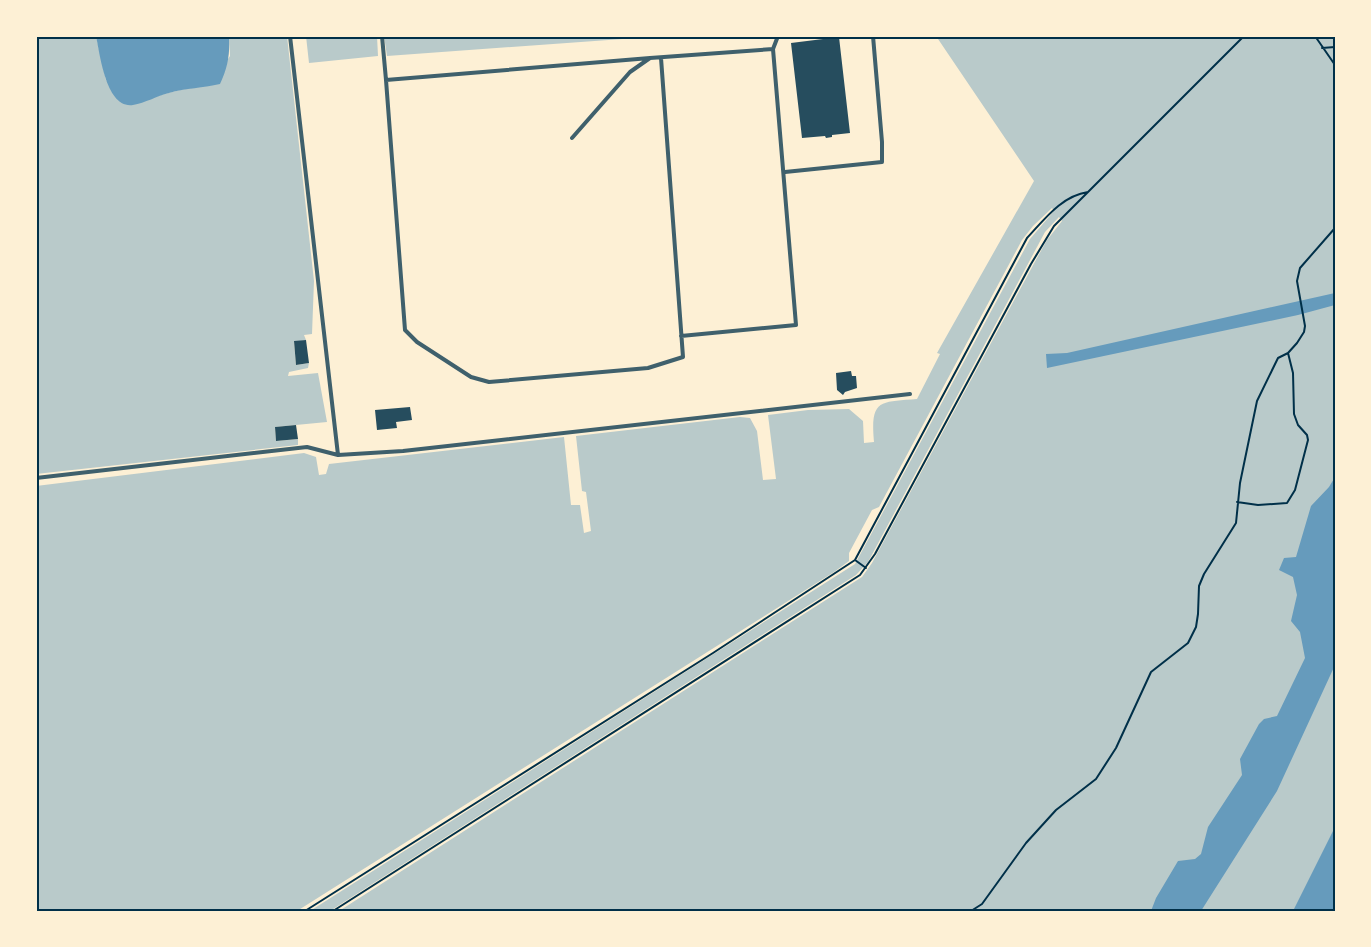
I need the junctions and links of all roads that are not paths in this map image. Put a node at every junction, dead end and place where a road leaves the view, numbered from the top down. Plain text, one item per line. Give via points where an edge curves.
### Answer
1 (290, 36) edge
2 (382, 36) edge
3 (778, 36) edge
4 (873, 36) edge
5 (773, 49) junction
6 (650, 58) junction
7 (661, 58) junction
8 (386, 80) junction
9 (572, 138) dead end
10 (784, 172) junction
11 (681, 336) junction
12 (910, 394) dead end
13 (338, 455) junction
14 (36, 478) edge

1 - 13 lane
2 - 8 lane
3 - 5 lane
4 - 10 lane via 882,162
5 - 7 lane
5 - 10 lane
6 - 7 lane
6 - 8 lane
6 - 9 lane via 630,72
7 - 11 lane
8 - 11 lane via 405,330 417,342 471,377 489,382 648,368 683,357
10 - 11 lane via 796,325
12 - 13 lane
13 - 14 lane via 307,447

